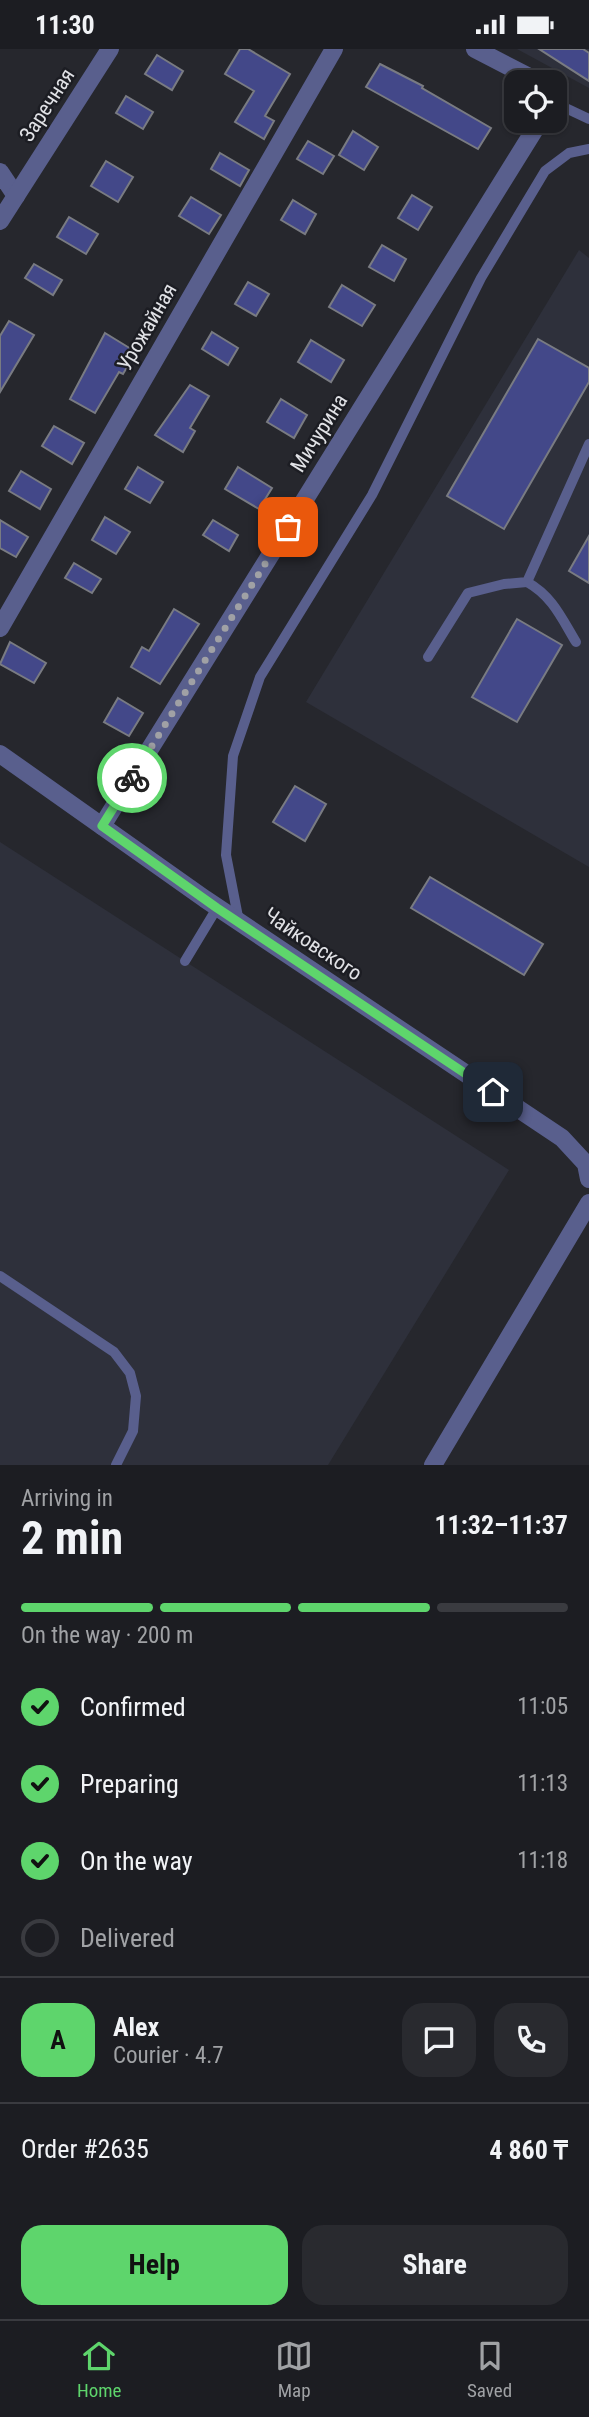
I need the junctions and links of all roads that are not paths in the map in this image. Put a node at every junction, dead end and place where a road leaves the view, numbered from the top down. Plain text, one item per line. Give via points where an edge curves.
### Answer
1 (110, 49) edge
2 (334, 49) edge
3 (475, 49) edge
4 (516, 70) edge
5 (567, 106) edge
6 (589, 119) edge
7 (533, 133) edge
8 (589, 149) edge
9 (0, 172) edge
10 (16, 196) junction
11 (0, 221) edge
12 (589, 444) edge
13 (527, 582) junction
14 (0, 628) edge
15 (576, 642) dead end
16 (428, 657) dead end
17 (0, 754) edge
18 (102, 826) junction
19 (217, 908) junction
20 (239, 922) junction
21 (185, 961) dead end
22 (589, 1179) edge
23 (589, 1203) edge
24 (0, 1276) edge
25 (116, 1465) edge
26 (433, 1465) edge

1 - 10 street, Заречная
2 - 14 street, Урожайная
3 - 4 street
5 - 6 lane
7 - 18 street, Мичурина
8 - 20 lane via 569,153 545,171 481,278 372,495 260,677 233,756 226,855
9 - 10 street
10 - 11 street, Заречная
12 - 13 lane
13 - 15 lane via 553,603
13 - 16 lane via 468,593
17 - 18 street, Чайковского
18 - 19 street, Чайковского
19 - 20 street, Чайковского
19 - 21 lane
20 - 22 street, Чайковского via 562,1138 586,1164
23 - 26 street
24 - 25 lane via 114,1352 130,1373 136,1396 133,1431

